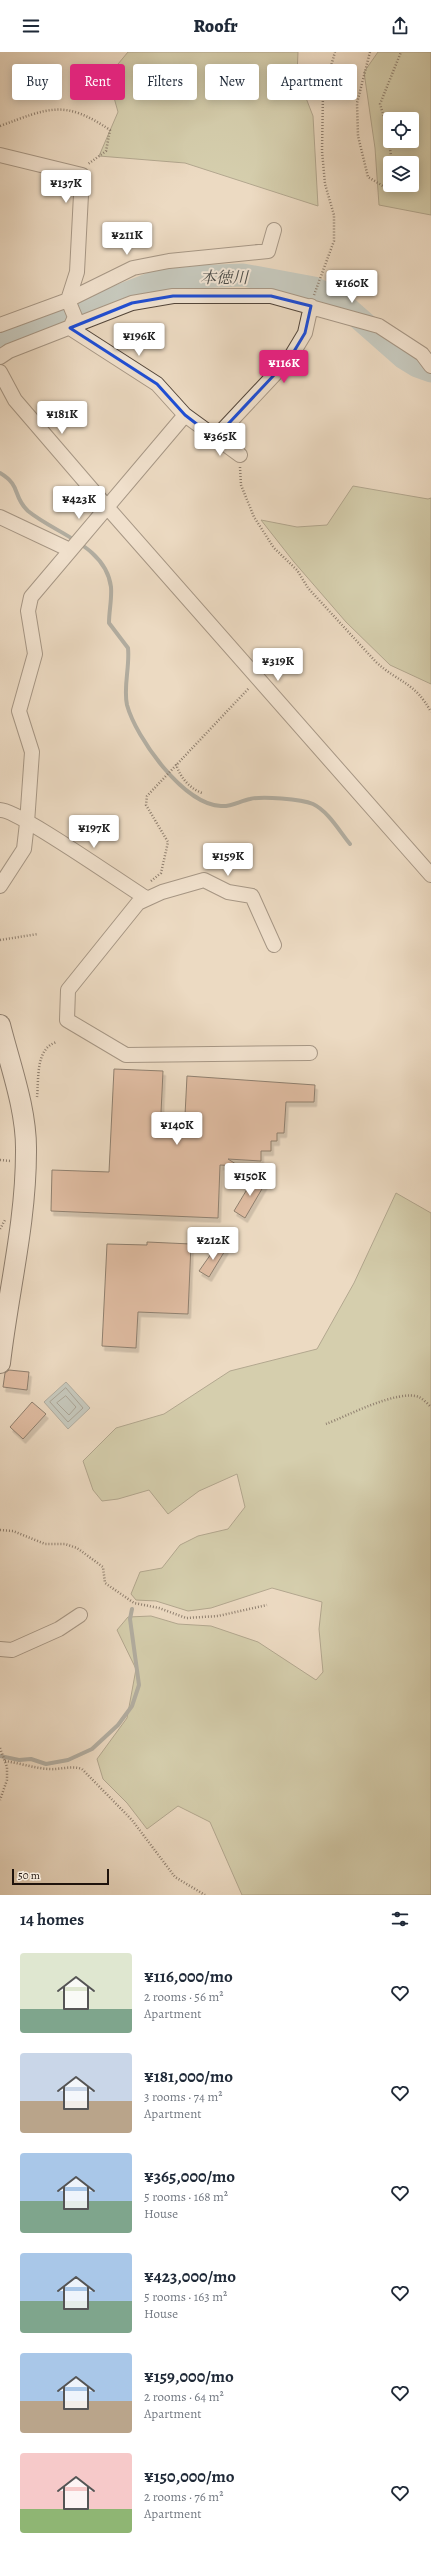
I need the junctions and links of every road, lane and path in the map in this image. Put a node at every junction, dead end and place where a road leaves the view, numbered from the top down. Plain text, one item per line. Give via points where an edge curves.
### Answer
1 (335, 52) edge
2 (370, 52) edge
3 (401, 52) edge
4 (0, 126) edge
5 (0, 155) edge
6 (391, 156) edge
7 (78, 174) junction
8 (383, 186) edge
9 (274, 230) dead end
10 (68, 300) junction
11 (314, 304) junction
12 (72, 323) junction
13 (0, 325) edge
14 (0, 357) edge
15 (428, 359) edge
16 (0, 372) edge
17 (185, 415) junction
18 (215, 438) junction
19 (240, 455) joint
20 (107, 507) junction
21 (0, 517) edge
22 (70, 550) junction
23 (258, 679) junction
24 (431, 712) edge
25 (176, 764) junction
26 (202, 793) dead end
27 (0, 810) edge
28 (27, 822) junction
29 (431, 874) edge
30 (0, 886) edge
31 (141, 895) junction
32 (38, 934) dead end
33 (0, 940) edge
34 (274, 945) dead end
35 (0, 1025) edge
36 (58, 1042) dead end
37 (310, 1053) dead end
38 (21, 1111) junction
39 (0, 1355) edge
40 (431, 1407) edge
41 (326, 1424) dead end
42 (0, 1530) edge
43 (267, 1605) dead end
44 (80, 1615) dead end
45 (0, 1649) edge
46 (0, 1748) edge
47 (5, 1761) junction
48 (0, 1800) edge
49 (205, 1895) edge

1 - 11 path via 323,94 322,151 325,184 334,215 334,241 322,271
2 - 8 path via 358,103 358,136 368,177
3 - 6 path via 380,104 387,127
4 - 7 path via 56,109 79,112 110,130 106,151
5 - 7 street
7 - 10 street via 82,175 83,180 79,207 77,272
9 - 10 street via 268,251 169,261 133,268
10 - 12 street
10 - 13 street
11 - 12 street via 271,296 173,296 132,303
11 - 15 street via 379,326
11 - 18 street via 305,333 290,358
12 - 14 street
12 - 17 street via 157,384
16 - 20 street via 15,400
17 - 18 street
17 - 20 street
18 - 19 street
19 - 24 path via 241,485 254,517 274,548 297,570 308,588 376,662 388,673 420,693
20 - 22 street
20 - 23 street
21 - 22 street
22 - 28 street via 31,597 29,603 35,654 19,711 32,752
23 - 25 path
23 - 29 street
25 - 26 path via 178,772 187,783
25 - 31 path via 145,800 168,842 163,867
27 - 28 street via 6,810
28 - 30 street via 24,849
28 - 31 street
31 - 34 street via 204,880 228,892 252,896
31 - 37 street via 138,903 68,990 67,1020 126,1055
32 - 33 path
35 - 38 main road
36 - 38 path via 51,1044 43,1054 34,1104
38 - 39 main road via 26,1151 25,1180
40 - 41 path via 420,1397 407,1396
42 - 43 path via 13,1530 45,1544 65,1544 77,1548 102,1567 105,1583 134,1603 159,1608 186,1618 218,1616
44 - 45 street via 59,1630 12,1650
46 - 47 path
47 - 48 path via 7,1780
47 - 49 path via 46,1769 61,1770 75,1766 82,1769 132,1820 176,1877

